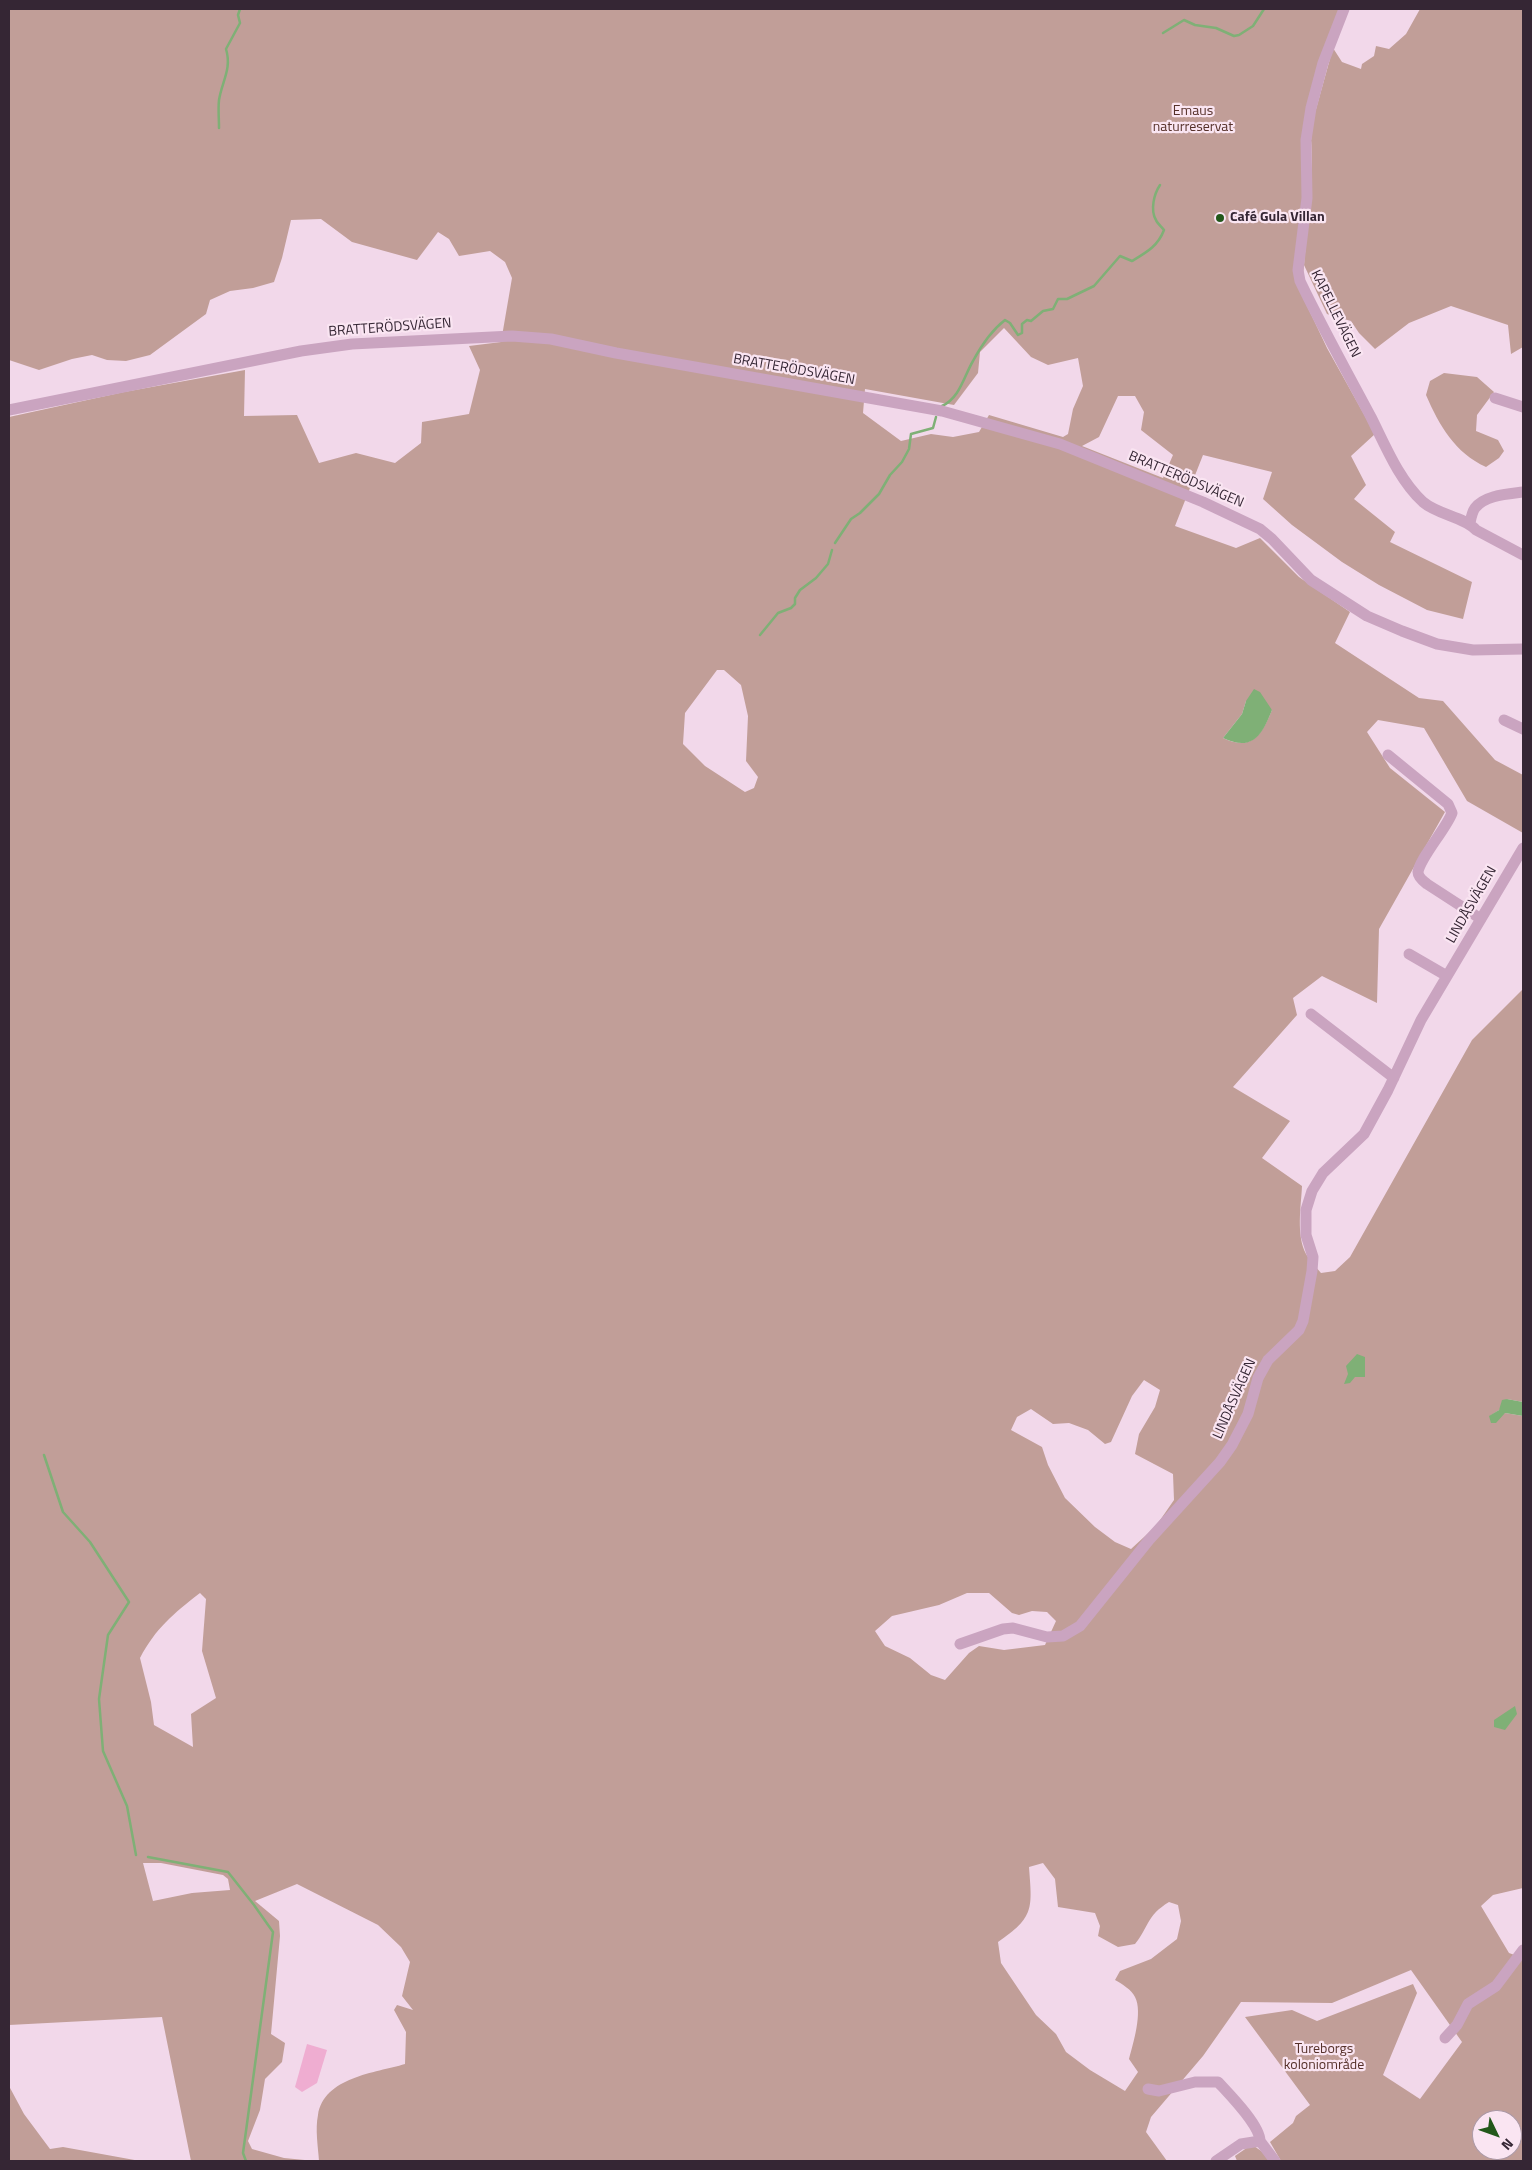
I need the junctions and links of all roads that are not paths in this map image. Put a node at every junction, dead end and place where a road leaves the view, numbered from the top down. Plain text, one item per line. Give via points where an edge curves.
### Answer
1 (1344, 9) edge
2 (1495, 398) dead end
3 (1523, 407) edge
4 (9, 410) edge
5 (1523, 492) edge
6 (1470, 523) junction
7 (1523, 555) edge
8 (1523, 649) edge
9 (1504, 720) dead end
10 (1523, 729) edge
11 (1388, 755) dead end
12 (1523, 848) edge
13 (1481, 919) junction
14 (1408, 954) dead end
15 (1447, 976) junction
16 (1311, 1014) dead end
17 (1394, 1078) junction
18 (960, 1644) dead end
19 (1523, 1950) edge
20 (1445, 2038) dead end
21 (1148, 2089) dead end
22 (1260, 2142) junction
23 (1216, 2161) edge
24 (1275, 2161) edge

1 - 6 street, KAPELLEVÄGEN via 1324,63 1307,128 1307,198 1298,270 1300,281 1410,487 1423,502 1438,512
2 - 3 street
4 - 8 street, BRATTERÖDSVÄGEN via 344,345 512,336 551,339 942,411 1044,439 1202,502 1260,529 1311,580 1367,616 1402,632 1437,644 1473,650
5 - 6 street via 1481,502 1473,510
6 - 7 street, KAPELLEVÄGEN via 1476,530
9 - 10 street
11 - 13 street via 1448,804 1452,813 1424,860 1419,877
12 - 13 street, LINDÅSVÄGEN
13 - 15 street, LINDÅSVÄGEN
14 - 15 street
15 - 17 street, LINDÅSVÄGEN via 1421,1020
16 - 17 street
17 - 18 street, LINDÅSVÄGEN via 1364,1134 1323,1173 1312,1191 1306,1210 1306,1236 1313,1257 1303,1320 1298,1330 1268,1360 1258,1378 1248,1414 1220,1462 1149,1540 1080,1626 1063,1636 1047,1637 1013,1628 1002,1629
19 - 20 street via 1496,1986 1468,2004
21 - 22 street via 1159,2091 1195,2082 1218,2082 1254,2126
22 - 23 street via 1240,2144
22 - 24 street

